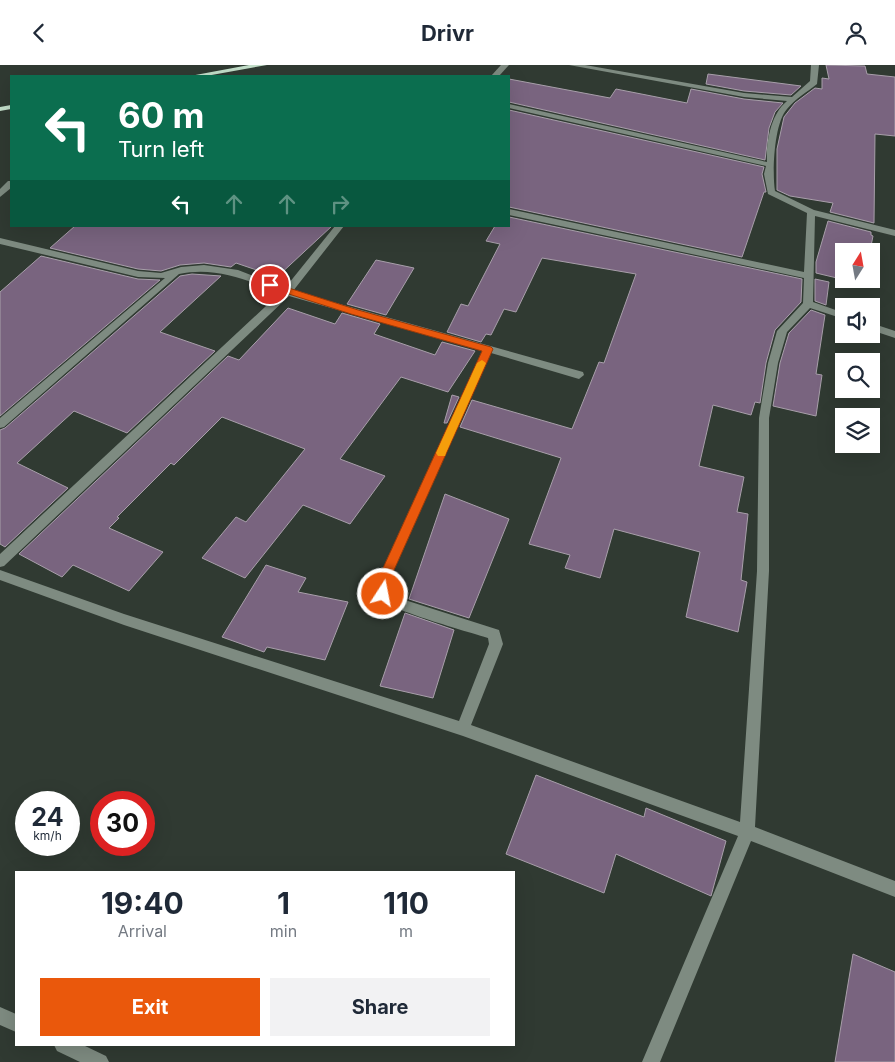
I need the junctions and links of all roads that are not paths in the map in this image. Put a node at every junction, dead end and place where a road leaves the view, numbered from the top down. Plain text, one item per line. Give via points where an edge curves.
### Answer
1 (263, 65) edge
2 (505, 65) edge
3 (573, 65) edge
4 (815, 65) edge
5 (237, 67) edge
6 (199, 75) edge
7 (497, 75) edge
8 (794, 99) junction
9 (510, 106) edge
10 (771, 165) junction
11 (10, 184) edge
12 (0, 195) edge
13 (510, 212) edge
14 (811, 213) junction
15 (339, 227) edge
16 (895, 233) edge
17 (0, 241) edge
18 (181, 270) junction
19 (808, 276) junction
20 (287, 292) junction
21 (808, 304) junction
22 (835, 314) edge
23 (880, 329) edge
24 (895, 335) edge
25 (488, 349) junction
26 (579, 375) dead end
27 (0, 424) edge
28 (0, 562) edge
29 (0, 575) edge
30 (463, 729) junction
31 (747, 832) junction
32 (895, 889) edge
33 (0, 1016) edge
34 (15, 1023) edge
35 (65, 1046) edge
36 (100, 1062) edge
37 (651, 1062) edge

1 - 5 main road
2 - 7 street
3 - 8 street via 744,95
4 - 8 street via 814,82
5 - 6 main road
8 - 10 street via 782,109 770,146
9 - 10 street
10 - 14 street via 768,174 771,192
11 - 12 street
13 - 19 street
14 - 16 street
14 - 19 street
15 - 20 street
17 - 18 street via 138,274 161,276
18 - 20 street via 204,267 235,272
18 - 27 street
19 - 21 street
20 - 25 street
20 - 28 street
21 - 22 street
21 - 31 street via 782,331 772,363 764,418 763,571
23 - 24 street
25 - 26 street
25 - 30 street via 384,579 383,594 404,605 494,634 496,644
29 - 30 street via 124,619
30 - 31 street
31 - 32 street
31 - 37 street
33 - 34 street
35 - 36 street

